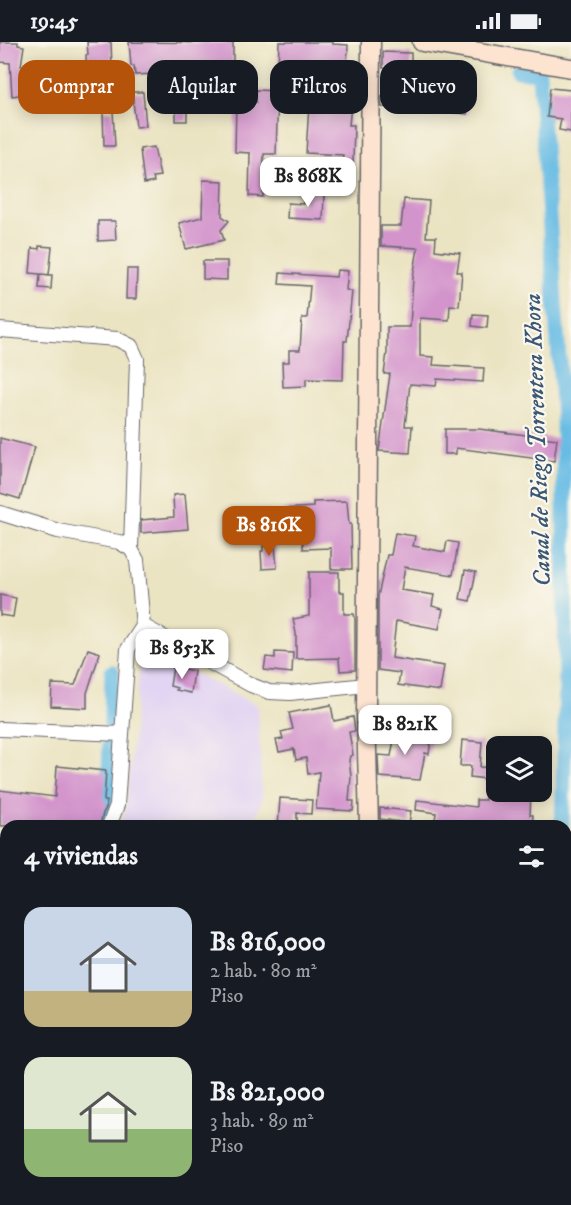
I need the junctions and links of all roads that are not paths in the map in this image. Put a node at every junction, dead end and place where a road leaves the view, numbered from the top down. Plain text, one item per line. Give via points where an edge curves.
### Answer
1 (371, 42) edge
2 (422, 42) edge
3 (571, 68) edge
4 (0, 330) edge
5 (0, 513) edge
6 (131, 549) junction
7 (142, 627) junction
8 (366, 685) junction
9 (0, 729) edge
10 (122, 734) junction
11 (111, 820) edge
12 (369, 820) edge

1 - 8 main road
2 - 3 main road
4 - 6 street via 117,339 131,346 137,359
5 - 6 street via 58,531 119,542
6 - 7 street via 137,560
7 - 8 street via 269,692
7 - 10 street via 128,649
8 - 12 main road
9 - 10 street
10 - 11 street via 117,805

